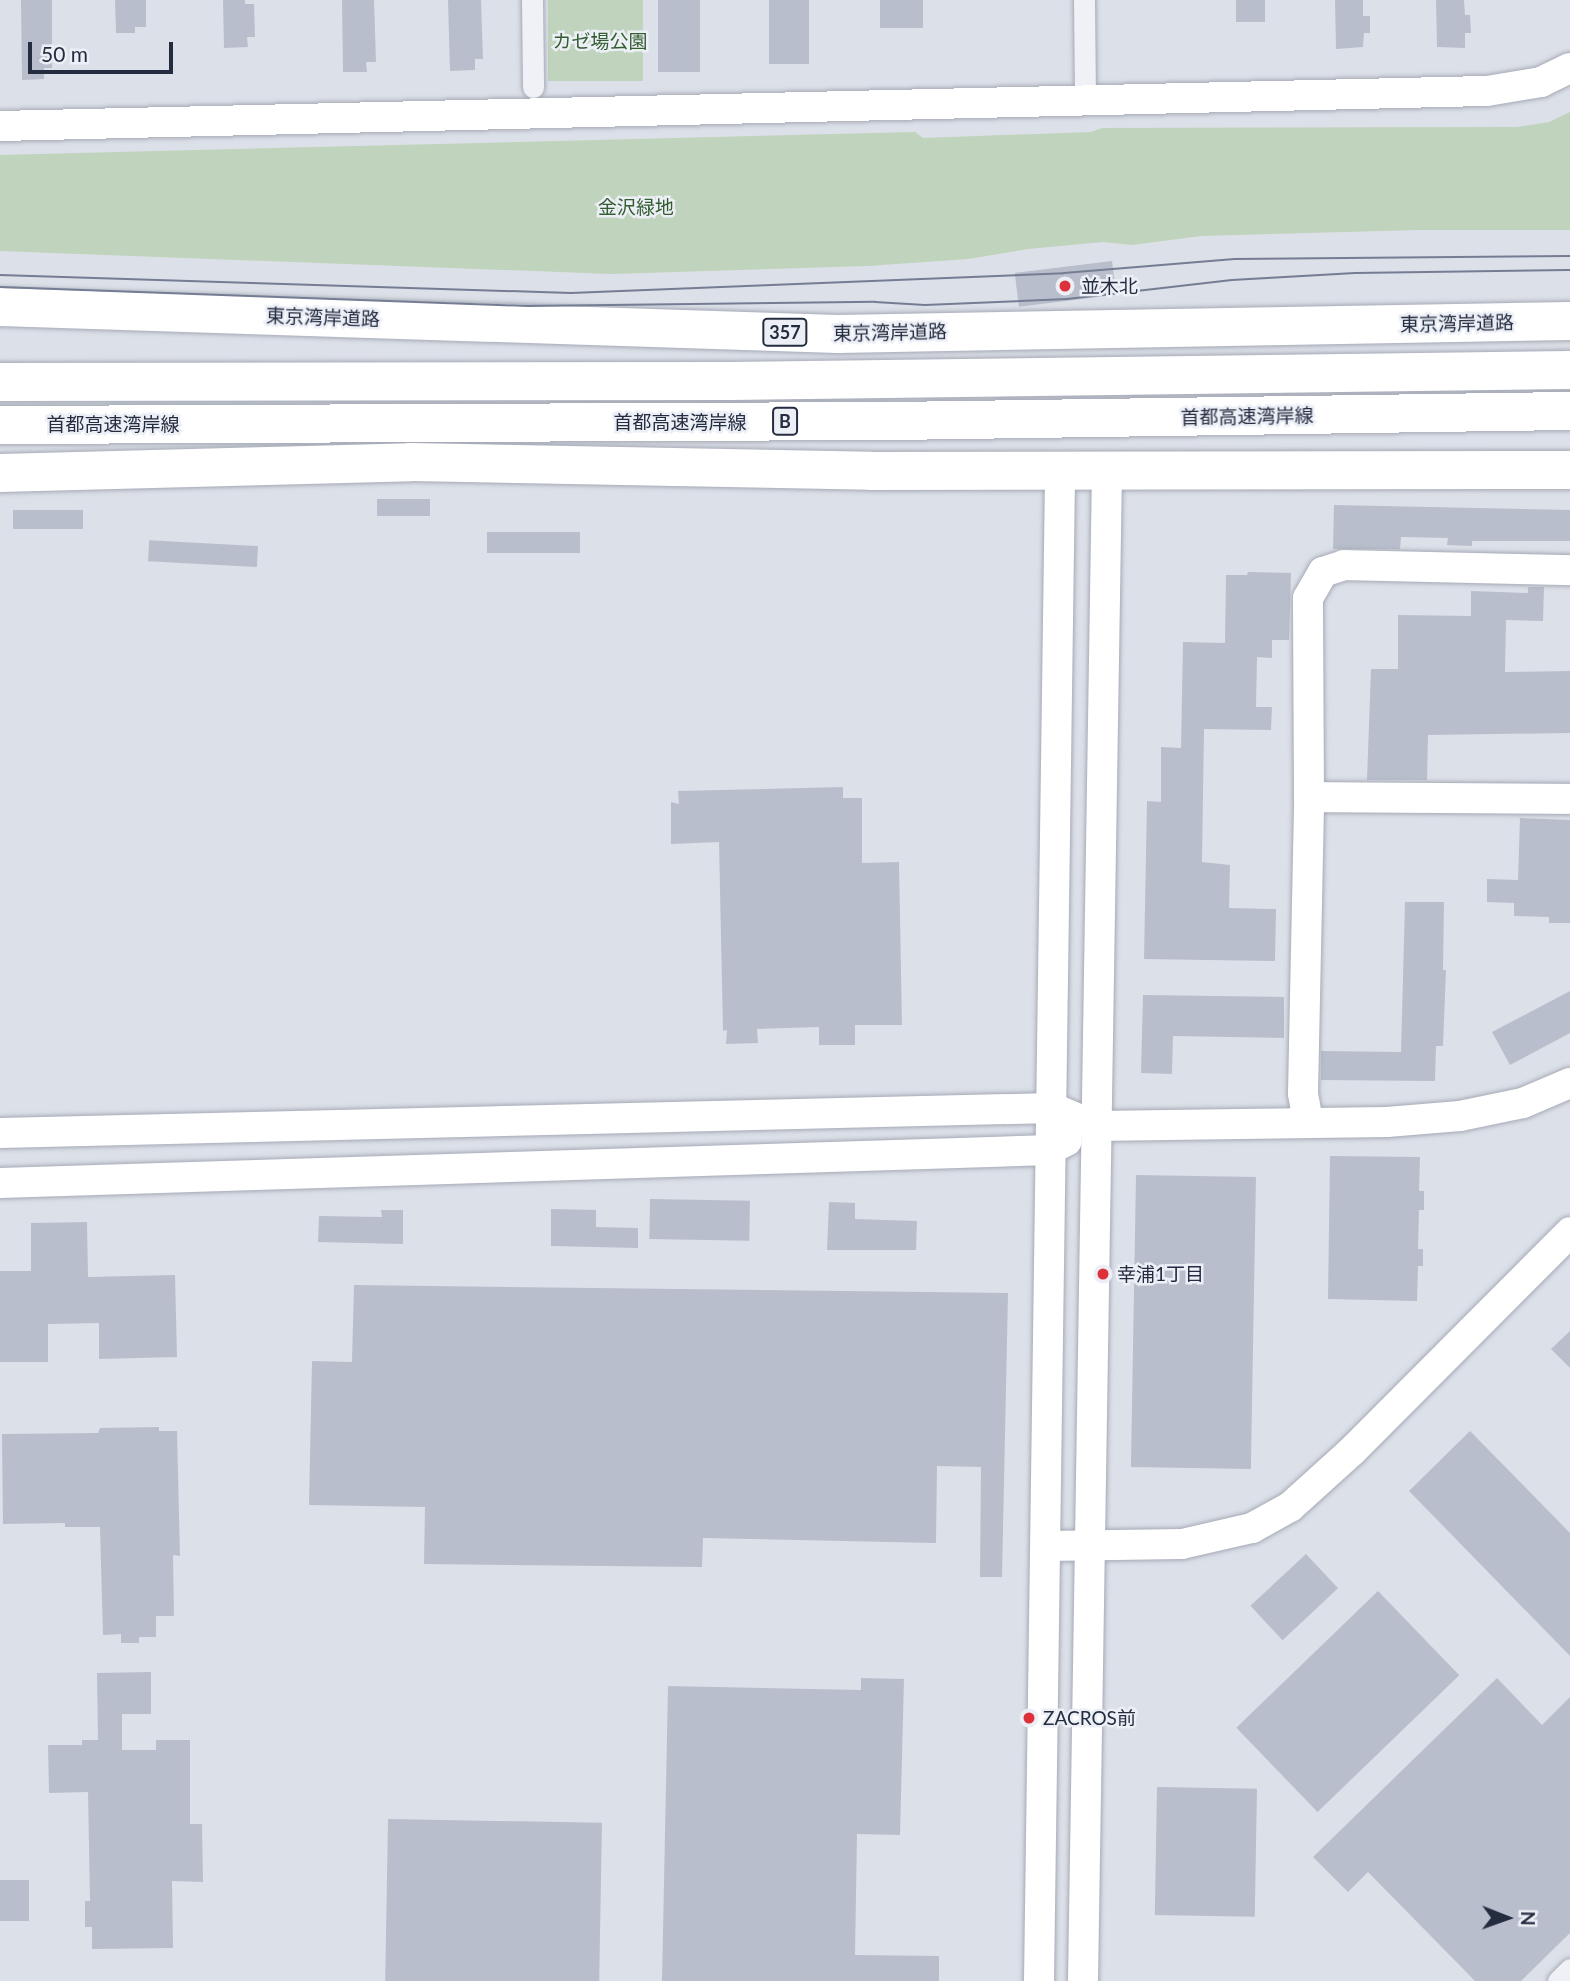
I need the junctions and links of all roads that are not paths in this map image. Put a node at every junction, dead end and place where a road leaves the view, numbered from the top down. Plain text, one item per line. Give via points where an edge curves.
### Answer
1 (532, 0) edge
2 (1084, 0) edge
3 (1570, 68) edge
4 (533, 87) dead end
5 (1085, 98) junction
6 (0, 125) edge
7 (0, 307) edge
8 (1570, 321) edge
9 (1570, 370) edge
10 (0, 375) edge
11 (71, 380) junction
12 (0, 382) edge
13 (1570, 411) edge
14 (0, 425) edge
15 (1060, 470) junction
16 (1107, 470) junction
17 (1570, 470) edge
18 (0, 472) edge
19 (1570, 569) edge
20 (1310, 797) junction
21 (1570, 799) edge
22 (1570, 1083) edge
23 (1053, 1108) junction
24 (1308, 1122) junction
25 (1095, 1126) junction
26 (0, 1133) edge
27 (1049, 1150) junction
28 (0, 1183) edge
29 (1570, 1232) edge
30 (1090, 1545) junction
31 (1046, 1546) junction
32 (1570, 1969) edge
33 (1039, 1981) edge
34 (1083, 1981) edge
35 (1558, 1981) edge

1 - 4 street
2 - 5 street
3 - 5 street via 1541,82 1487,91
5 - 6 street
7 - 8 highway, 東京湾岸道路 / 357 via 838,334
9 - 11 highway, B via 729,382
10 - 11 highway, B
11 - 12 highway
13 - 14 highway, 首都高速湾岸線 / B via 880,421
15 - 16 highway
15 - 18 highway via 411,462
15 - 23 street
16 - 17 highway
16 - 25 street
19 - 20 street via 1344,565 1323,572 1308,598
20 - 21 street
20 - 24 street via 1303,1093
22 - 24 street via 1523,1103 1460,1116
23 - 25 street
23 - 26 street
23 - 27 street
24 - 25 street
25 - 27 street
25 - 30 street
27 - 28 street
27 - 31 street
29 - 30 street via 1290,1507 1252,1528 1182,1545
30 - 31 street
30 - 34 street
31 - 33 street
32 - 35 street

